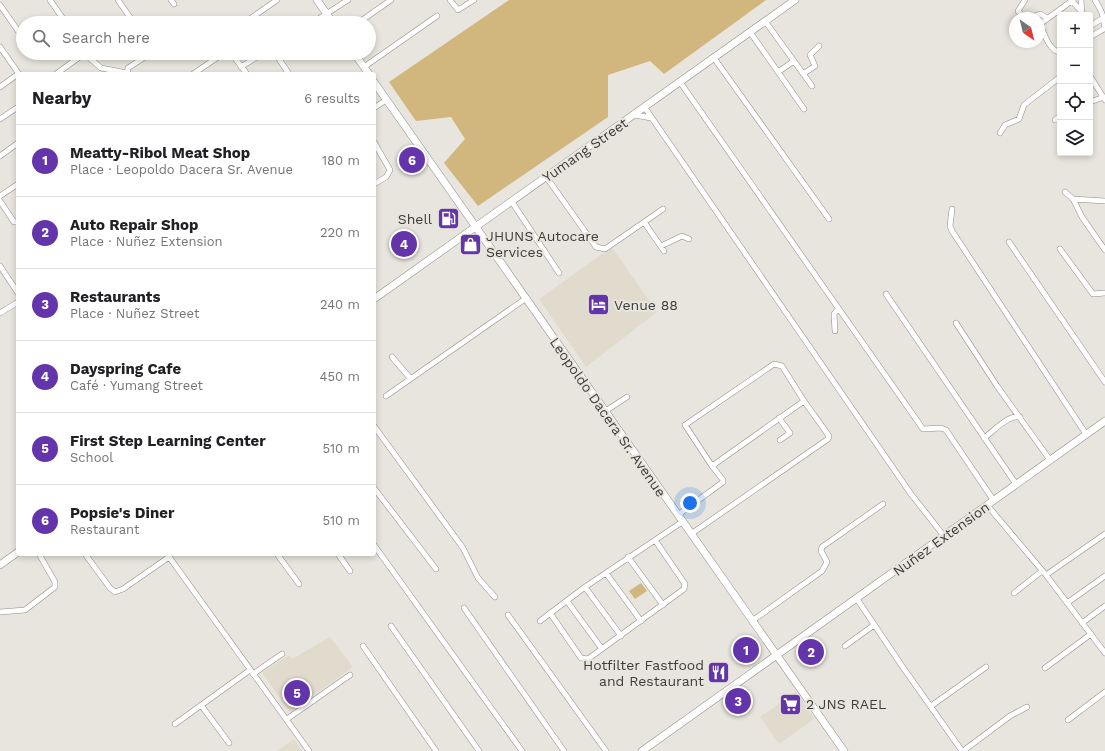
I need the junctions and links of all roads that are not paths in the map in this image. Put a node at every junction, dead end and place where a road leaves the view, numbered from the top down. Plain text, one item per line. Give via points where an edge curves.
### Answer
1 (50, 0) edge
2 (118, 0) edge
3 (277, 0) edge
4 (317, 0) edge
5 (348, 0) edge
6 (391, 0) edge
7 (450, 0) edge
8 (474, 0) edge
9 (795, 0) edge
10 (1026, 0) edge
11 (1072, 0) edge
12 (1081, 0) edge
13 (1095, 0) edge
14 (0, 5) edge
15 (1019, 12) edge
16 (1080, 12) edge
17 (1081, 12) edge
18 (327, 14) junction
19 (61, 16) edge
20 (129, 16) edge
21 (254, 16) edge
22 (324, 16) edge
23 (368, 16) edge
24 (437, 16) dead end
25 (1104, 17) edge
26 (1047, 18) edge
27 (765, 21) junction
28 (1093, 24) edge
29 (16, 28) edge
30 (750, 32) junction
31 (1093, 34) edge
32 (1045, 35) edge
33 (819, 46) dead end
34 (0, 47) edge
35 (1057, 51) edge
36 (2, 53) edge
37 (714, 58) junction
38 (376, 59) edge
39 (76, 60) edge
40 (92, 60) edge
41 (140, 60) edge
42 (214, 60) edge
43 (236, 60) edge
44 (253, 60) edge
45 (280, 60) edge
46 (359, 60) edge
47 (374, 60) edge
48 (794, 61) junction
49 (364, 67) junction
50 (241, 68) junction
51 (17, 72) edge
52 (59, 72) edge
53 (118, 72) edge
54 (127, 72) edge
55 (196, 72) edge
56 (245, 72) edge
57 (288, 72) edge
58 (367, 72) edge
59 (778, 72) junction
60 (803, 74) junction
61 (16, 76) edge
62 (1057, 79) edge
63 (1093, 81) edge
64 (680, 82) junction
65 (376, 85) edge
66 (812, 86) dead end
67 (0, 87) edge
68 (1104, 99) edge
69 (386, 100) junction
70 (1093, 101) edge
71 (376, 107) edge
72 (16, 108) edge
73 (645, 108) junction
74 (804, 109) dead end
75 (635, 115) junction
76 (651, 118) junction
77 (0, 119) edge
78 (1000, 133) dead end
79 (16, 144) edge
80 (376, 146) edge
81 (0, 156) edge
82 (547, 178) junction
83 (376, 183) edge
84 (16, 185) edge
85 (1065, 192) dead end
86 (0, 196) edge
87 (1074, 199) junction
88 (0, 201) edge
89 (1105, 201) edge
90 (512, 202) junction
91 (663, 209) dead end
92 (952, 209) dead end
93 (829, 220) dead end
94 (16, 222) edge
95 (644, 222) junction
96 (475, 228) junction
97 (689, 239) dead end
98 (1009, 242) dead end
99 (1060, 249) dead end
100 (1105, 250) edge
101 (0, 266) edge
102 (559, 273) dead end
103 (16, 290) edge
104 (1105, 293) edge
105 (886, 294) dead end
106 (376, 299) edge
107 (525, 299) junction
108 (16, 303) edge
109 (838, 309) junction
110 (0, 313) edge
111 (956, 323) dead end
112 (835, 331) dead end
113 (392, 357) dead end
114 (410, 378) junction
115 (1105, 382) edge
116 (386, 396) dead end
117 (627, 397) dead end
118 (804, 401) junction
119 (604, 412) junction
120 (1020, 416) junction
121 (779, 418) junction
122 (1105, 421) edge
123 (376, 429) edge
124 (1086, 434) junction
125 (984, 438) junction
126 (780, 440) dead end
127 (1050, 460) junction
128 (712, 466) junction
129 (1016, 484) junction
130 (376, 491) edge
131 (990, 503) junction
132 (883, 504) dead end
133 (678, 515) junction
134 (682, 522) junction
135 (691, 534) junction
136 (1105, 534) edge
137 (944, 536) junction
138 (655, 540) junction
139 (376, 548) edge
140 (16, 553) edge
141 (40, 556) edge
142 (86, 556) edge
143 (167, 556) edge
144 (169, 556) edge
145 (278, 556) edge
146 (339, 556) edge
147 (628, 558) junction
148 (0, 565) edge
149 (436, 569) dead end
150 (350, 571) dead end
151 (606, 573) junction
152 (1044, 573) junction
153 (1105, 576) edge
154 (299, 584) dead end
155 (585, 587) junction
156 (1014, 593) dead end
157 (495, 597) dead end
158 (857, 599) junction
159 (567, 601) junction
160 (1067, 603) junction
161 (663, 605) junction
162 (1105, 606) edge
163 (464, 608) dead end
164 (0, 612) edge
165 (550, 613) junction
166 (508, 615) dead end
167 (540, 621) dead end
168 (640, 621) junction
169 (752, 621) junction
170 (1082, 623) junction
171 (874, 625) junction
172 (391, 626) dead end
173 (1091, 634) junction
174 (621, 636) junction
175 (363, 646) dead end
176 (845, 646) dead end
177 (602, 649) junction
178 (1105, 653) edge
179 (282, 654) dead end
180 (776, 655) junction
181 (986, 667) dead end
182 (1046, 668) dead end
183 (252, 672) junction
184 (350, 675) dead end
185 (1105, 692) edge
186 (201, 705) junction
187 (931, 706) junction
188 (1027, 707) dead end
189 (287, 719) junction
190 (1068, 720) dead end
191 (175, 724) dead end
192 (229, 743) dead end
193 (309, 751) edge
194 (436, 751) edge
195 (479, 751) edge
196 (522, 751) edge
197 (564, 751) edge
198 (606, 751) edge
199 (642, 751) edge
200 (844, 751) edge
201 (962, 751) edge

1 - 19 street
2 - 20 street
3 - 21 street
4 - 18 main road
5 - 18 street
6 - 23 street
7 - 8 street via 458,10
9 - 27 main road, Yumang Street
10 - 15 street
11 - 16 street
11 - 26 street
12 - 17 street
13 - 25 street
14 - 29 street
18 - 22 street
24 - 38 street
25 - 28 street
25 - 31 street via 1104,29
27 - 30 main road, Yumang Street
27 - 48 street
30 - 37 main road, Yumang Street
30 - 59 street
32 - 35 street
33 - 60 street via 810,55 815,66
34 - 36 street
36 - 51 street
37 - 64 main road, Yumang Street
37 - 93 street
39 - 52 street
40 - 53 street via 101,68
41 - 54 street via 128,68
42 - 55 street
43 - 50 street
44 - 50 street
45 - 57 street
46 - 49 main road
47 - 49 street
48 - 59 street
48 - 60 street
49 - 58 main road
50 - 56 street
59 - 74 street
60 - 66 street
61 - 67 street
62 - 78 street via 1024,105 1020,119 1005,125
63 - 68 street
64 - 73 main road, Yumang Street
64 - 109 street
65 - 69 main road, Leopoldo Dacera Sr. Avenue
68 - 70 street
69 - 71 street
69 - 96 main road, Leopoldo Dacera Sr. Avenue
72 - 77 street
73 - 75 main road, Yumang Street
73 - 76 street
75 - 76 street
75 - 82 main road, Yumang Street
76 - 137 street via 911,494
79 - 81 street
80 - 83 street via 390,170 386,177
82 - 90 main road, Yumang Street
82 - 95 street via 596,247 605,249
84 - 86 street
85 - 87 street
87 - 89 street
87 - 100 street via 1085,222
88 - 94 street
90 - 96 main road, Yumang Street
90 - 102 street
91 - 95 street
92 - 124 street via 952,231
95 - 97 street via 662,249 682,236
96 - 106 main road, Yumang Street
96 - 107 main road, Leopoldo Dacera Sr. Avenue
98 - 115 street
99 - 104 street via 1093,294
101 - 103 street
105 - 125 street
107 - 114 street
107 - 119 main road, Leopoldo Dacera Sr. Avenue
108 - 110 street
109 - 112 street via 834,314
109 - 131 street via 923,429 946,430
111 - 120 street
113 - 114 street
114 - 116 street
117 - 119 street
118 - 121 street
118 - 128 street via 782,366 774,364 685,425
118 - 135 street via 829,436 828,439
119 - 133 main road, Leopoldo Dacera Sr. Avenue
120 - 125 street via 1008,419
120 - 127 street
121 - 126 street via 790,433
121 - 128 street
122 - 124 main road, Nuñez Extension
123 - 157 street via 463,548 478,578
124 - 127 main road, Nuñez Extension
125 - 129 street
127 - 129 main road, Nuñez Extension
128 - 133 street via 723,482
129 - 131 main road, Nuñez Extension
130 - 149 street
131 - 137 main road, Nuñez Extension
131 - 152 street
132 - 169 street via 822,546 821,550 827,562 822,571
133 - 134 main road, Leopoldo Dacera Sr. Avenue
134 - 135 main road, Leopoldo Dacera Sr. Avenue
134 - 138 street
135 - 169 main road, Leopoldo Dacera Sr. Avenue
136 - 152 street
137 - 158 main road, Nuñez Extension
138 - 147 street
138 - 161 street via 684,584 682,591
139 - 196 street
140 - 148 main road
141 - 164 street via 55,586 25,610
142 - 143 street via 115,592 123,589
144 - 183 street
145 - 154 street
146 - 150 street
147 - 151 street
147 - 161 street
151 - 155 street
151 - 168 street
152 - 156 street
152 - 160 street
153 - 160 street
155 - 159 street
155 - 174 street
158 - 171 street
158 - 180 main road, Nuñez Extension
159 - 165 street
159 - 177 street
160 - 170 street
161 - 168 street
162 - 170 street
163 - 197 street
165 - 167 street
165 - 177 street via 581,658 588,659
166 - 198 street
168 - 174 street
169 - 180 main road, Leopoldo Dacera Sr. Avenue
170 - 173 street
171 - 176 street
171 - 187 street
172 - 195 street
173 - 178 street
173 - 182 street
174 - 177 street
175 - 194 street
179 - 183 street
180 - 199 main road, Nuñez Extension
180 - 200 main road, Leopoldo Dacera Sr. Avenue
181 - 187 street
183 - 186 street
183 - 189 street
184 - 189 street
185 - 190 street
186 - 191 street
186 - 192 street
187 - 201 street
188 - 201 street
189 - 193 street

